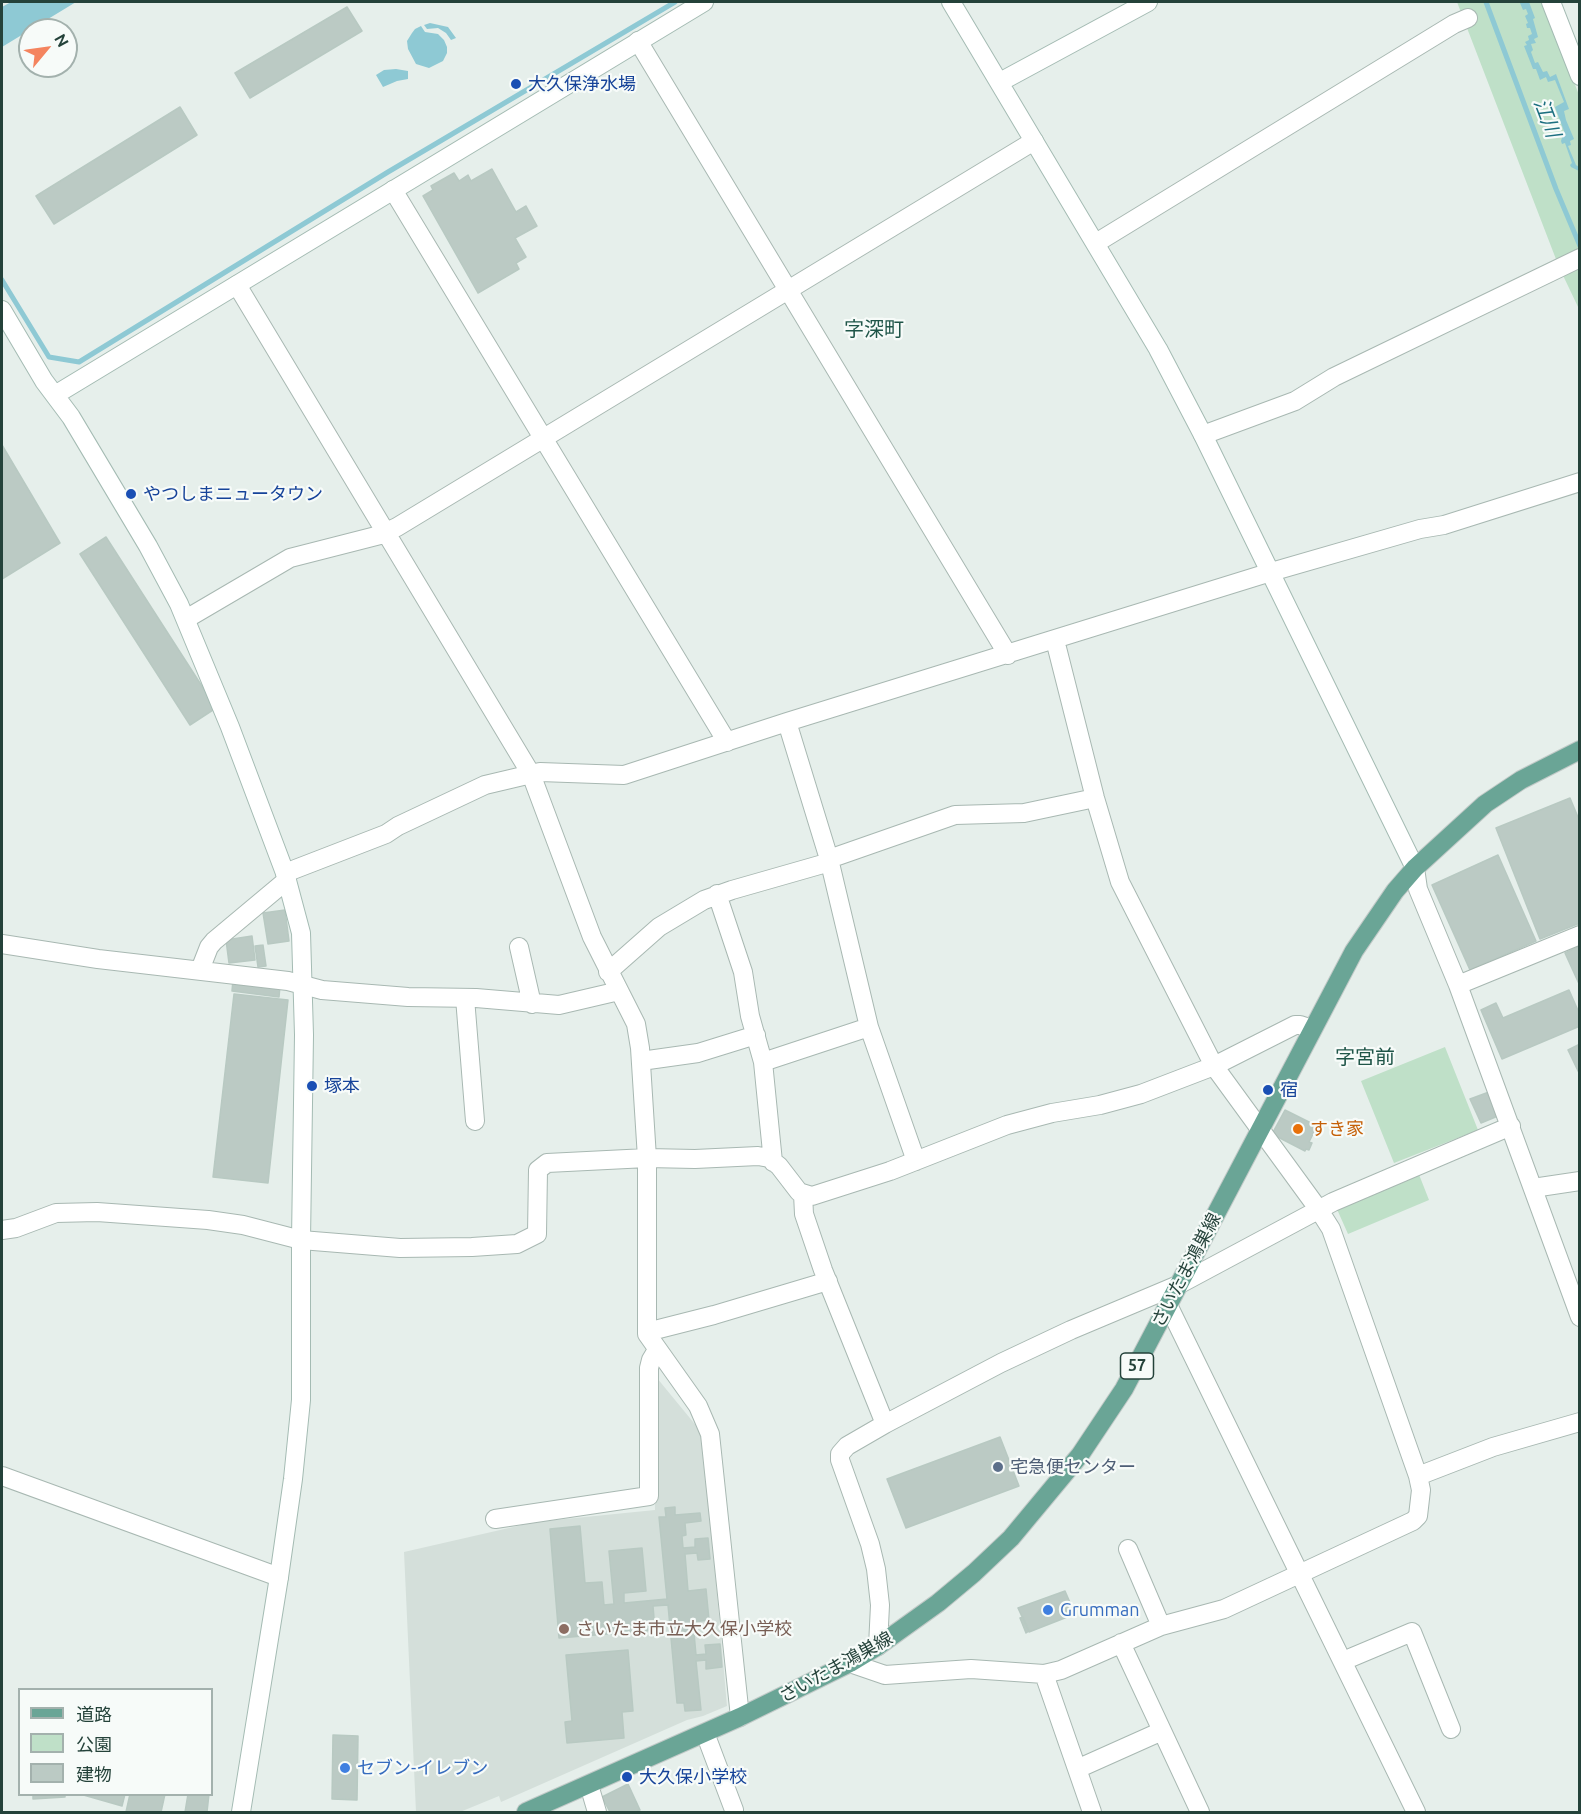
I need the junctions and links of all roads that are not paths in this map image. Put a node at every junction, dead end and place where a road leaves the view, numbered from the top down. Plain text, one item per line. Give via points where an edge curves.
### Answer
1 (704, 2) edge
2 (951, 2) edge
3 (1148, 2) edge
4 (1551, 2) edge
5 (1468, 18) dead end
6 (638, 41) junction
7 (1580, 76) edge
8 (1000, 82) junction
9 (1034, 141) junction
10 (393, 190) junction
11 (1096, 243) junction
12 (1576, 260) edge
13 (237, 285) junction
14 (788, 290) junction
15 (2, 310) edge
16 (55, 395) junction
17 (1203, 435) junction
18 (544, 438) junction
19 (1580, 482) edge
20 (386, 533) junction
21 (1271, 572) junction
22 (186, 619) junction
23 (1055, 640) junction
24 (1008, 655) junction
25 (787, 722) junction
26 (727, 742) junction
27 (1580, 750) edge
28 (531, 774) junction
29 (1095, 798) junction
30 (830, 860) junction
31 (1415, 868) junction
32 (286, 877) junction
33 (717, 894) junction
34 (1580, 935) edge
35 (2, 944) edge
36 (519, 947) dead end
37 (201, 970) junction
38 (608, 972) junction
39 (1458, 984) junction
40 (304, 985) junction
41 (619, 991) junction
42 (465, 998) junction
43 (532, 1004) junction
44 (869, 1027) junction
45 (1311, 1029) junction
46 (756, 1035) junction
47 (641, 1061) junction
48 (763, 1062) junction
49 (1214, 1066) junction
50 (474, 1121) dead end
51 (1511, 1126) junction
52 (1260, 1130) junction
53 (647, 1158) junction
54 (916, 1161) junction
55 (773, 1162) junction
56 (1580, 1181) edge
57 (1533, 1188) junction
58 (803, 1194) junction
59 (1319, 1209) junction
60 (2, 1230) edge
61 (301, 1240) junction
62 (828, 1281) junction
63 (1178, 1285) junction
64 (1168, 1305) junction
65 (1580, 1317) edge
66 (647, 1332) junction
67 (657, 1350) junction
68 (1580, 1422) edge
69 (885, 1424) junction
70 (2, 1476) edge
71 (1418, 1476) junction
72 (495, 1519) dead end
73 (1128, 1549) dead end
74 (1299, 1574) junction
75 (279, 1577) junction
76 (1161, 1626) junction
77 (1121, 1643) junction
78 (878, 1646) junction
79 (1343, 1661) junction
80 (850, 1663) junction
81 (1044, 1674) junction
82 (740, 1717) junction
83 (1451, 1730) dead end
84 (1161, 1731) junction
85 (705, 1733) junction
86 (1077, 1769) junction
87 (589, 1785) junction
88 (734, 1810) dead end
89 (241, 1812) edge
90 (526, 1812) edge
91 (597, 1812) edge
92 (1092, 1812) edge
93 (1200, 1812) edge
94 (1416, 1812) edge

1 - 6 street
2 - 8 street
3 - 8 street
4 - 7 street
5 - 11 street
6 - 10 street
6 - 14 street
8 - 9 street
9 - 11 street
9 - 14 street
10 - 13 street
10 - 18 street
11 - 17 street
12 - 17 street via 1335,376 1295,401
13 - 16 street
13 - 20 street
14 - 18 street
14 - 24 street
15 - 16 street
16 - 22 street via 139,530
17 - 21 street
18 - 20 street
18 - 26 street
19 - 21 street via 1444,525
20 - 22 street via 290,558
20 - 28 street
21 - 23 street
21 - 31 street
22 - 32 street
23 - 24 street
23 - 29 street
24 - 25 street
25 - 26 street
25 - 30 street
26 - 28 street via 624,775
27 - 31 main road, さいたま鴻巣線 / 57 via 1521,780 1485,804
28 - 32 street via 477,788 386,834
28 - 38 street
29 - 30 street via 1024,813 955,815
29 - 49 street via 1120,882
30 - 33 street
30 - 44 street
31 - 39 street via 1418,889
31 - 45 main road, さいたま鴻巣線 / 57 via 1354,951
32 - 37 street via 214,941
32 - 40 street via 301,933
33 - 38 street via 671,918
33 - 46 street via 743,972
34 - 39 street
35 - 37 street
36 - 43 street
37 - 40 street
38 - 41 street
39 - 51 street
40 - 42 street via 408,997
40 - 61 street
41 - 43 street via 563,1004
41 - 47 street via 636,1024
42 - 43 street
42 - 50 street
44 - 48 street
44 - 54 street
45 - 49 street via 1295,1025
45 - 52 main road, さいたま鴻巣線 / 57
46 - 47 street via 698,1053
46 - 48 street
47 - 53 street
48 - 55 street
49 - 52 street
49 - 54 street via 1130,1097 1007,1125
51 - 57 street
51 - 59 street
52 - 59 street
52 - 63 main road, さいたま鴻巣線 / 57
53 - 55 street via 752,1155
53 - 61 street via 547,1163 538,1170 537,1234 517,1244 407,1249
53 - 66 street
54 - 58 street via 816,1195
55 - 58 street
56 - 57 street
57 - 65 street
58 - 62 street via 804,1214
59 - 63 street
59 - 71 street via 1339,1247
60 - 61 street via 56,1213 97,1212 208,1220
61 - 75 street via 301,1400
62 - 66 street
62 - 69 street
63 - 64 main road, さいたま鴻巣線 / 57
63 - 69 street via 1001,1363
64 - 74 street
64 - 78 main road, さいたま鴻巣線 / 57 via 1110,1412 1041,1504 974,1573
66 - 67 street
67 - 72 street via 649,1368 649,1496
67 - 82 street via 698,1406 710,1434
68 - 71 street via 1493,1447
69 - 78 street via 840,1454 876,1569 880,1605
70 - 75 street
71 - 74 street via 1421,1490 1416,1519
73 - 76 street
74 - 76 street via 1224,1609
74 - 79 street
75 - 89 street
76 - 77 street
77 - 81 street
77 - 84 street
78 - 80 main road, さいたま鴻巣線 / 57
79 - 83 street via 1412,1632
79 - 94 street
80 - 81 street via 885,1675 971,1669
80 - 82 main road, さいたま鴻巣線 / 57
81 - 86 street
82 - 85 main road, さいたま鴻巣線 / 57
84 - 86 street
84 - 93 street
85 - 87 main road, さいたま鴻巣線 / 57
85 - 88 street
86 - 92 street
87 - 90 main road, さいたま鴻巣線 / 57
87 - 91 street

